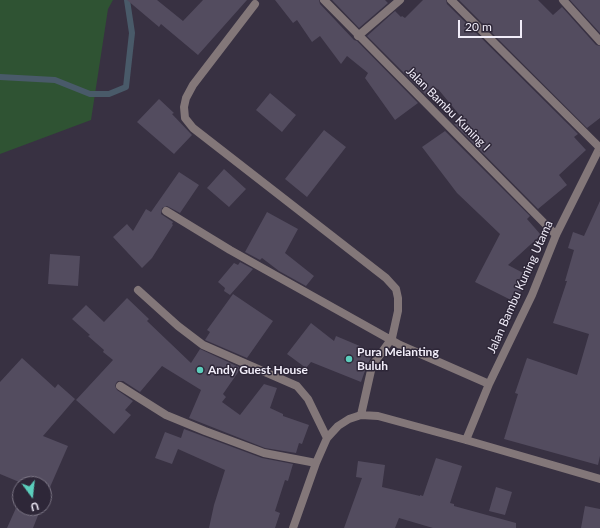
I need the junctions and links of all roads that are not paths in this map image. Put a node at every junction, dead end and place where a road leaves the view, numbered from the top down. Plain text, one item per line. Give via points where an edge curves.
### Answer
1 (324, 0) edge
2 (400, 0) edge
3 (451, 0) edge
4 (563, 0) edge
5 (255, 4) dead end
6 (358, 36) junction
7 (600, 41) edge
8 (600, 147) edge
9 (166, 211) dead end
10 (556, 235) junction
11 (138, 290) dead end
12 (391, 340) junction
13 (489, 384) junction
14 (120, 386) dead end
15 (361, 415) junction
16 (327, 438) junction
17 (466, 440) junction
18 (316, 463) junction
19 (600, 479) edge
20 (293, 528) edge

1 - 6 street, Jalan Bambu Kuning I
2 - 6 street
3 - 8 street
4 - 7 street
5 - 12 street via 193,85 184,107 186,118 193,128 386,278 396,289 398,298 398,311
6 - 10 street, Jalan Bambu Kuning I
8 - 10 street, Jalan Bambu Kuning Utama
9 - 12 street via 230,250
10 - 13 street, Jalan Bambu Kuning Utama via 532,294
11 - 16 street via 203,345 297,386 308,399
12 - 13 street
12 - 15 street via 372,366
13 - 17 street, Jalan Bambu Kuning Utama
14 - 18 street via 166,416 264,453
15 - 16 street via 338,426
15 - 17 street via 378,416
16 - 18 street
17 - 19 street
18 - 20 street

